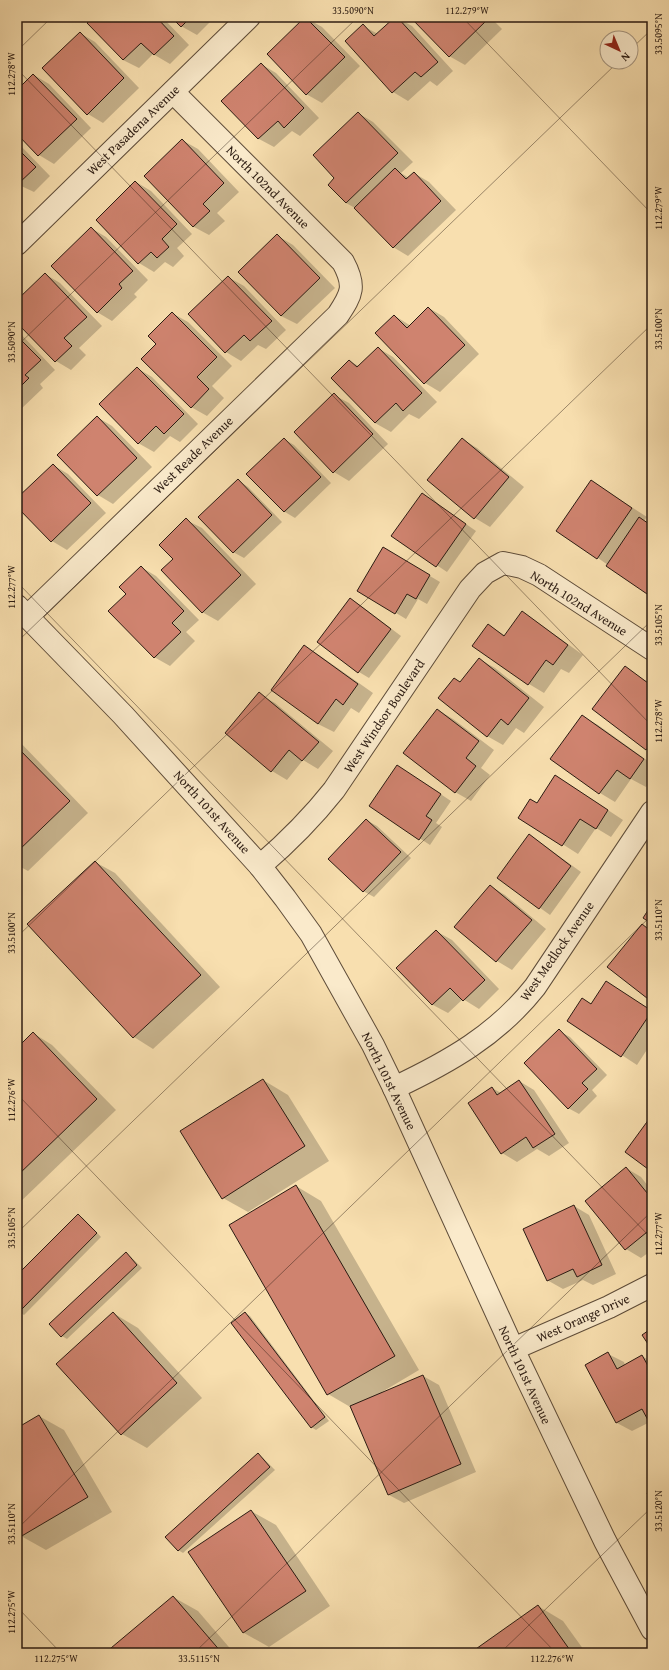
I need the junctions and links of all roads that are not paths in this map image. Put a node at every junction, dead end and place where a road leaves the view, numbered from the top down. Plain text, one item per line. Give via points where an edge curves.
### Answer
1 (249, 17) edge
2 (173, 92) junction
3 (17, 244) edge
4 (351, 289) joint
5 (503, 563) joint
6 (22, 611) edge
7 (652, 649) edge
8 (652, 812) edge
9 (260, 866) junction
10 (394, 1088) junction
11 (652, 1285) edge
12 (513, 1349) junction
13 (646, 1606) edge
14 (652, 1629) edge

1 - 2 street, West Pasadena Avenue
2 - 3 street, West Pasadena Avenue
2 - 4 street, North 102nd Avenue via 343,262 351,276
4 - 6 street, West Reade Avenue via 348,300 338,315
5 - 7 street, North 102nd Avenue via 538,574
5 - 9 street, West Windsor Boulevard via 485,573 470,589 315,815
6 - 9 street, North 101st Avenue via 123,714
8 - 10 street, West Medlock Avenue via 522,1003 477,1042 432,1070
9 - 10 street, North 101st Avenue via 311,934
10 - 12 street, North 101st Avenue
11 - 12 street, West Orange Drive via 609,1308
12 - 13 street, North 101st Avenue via 605,1541
13 - 14 street, North 101st Avenue

